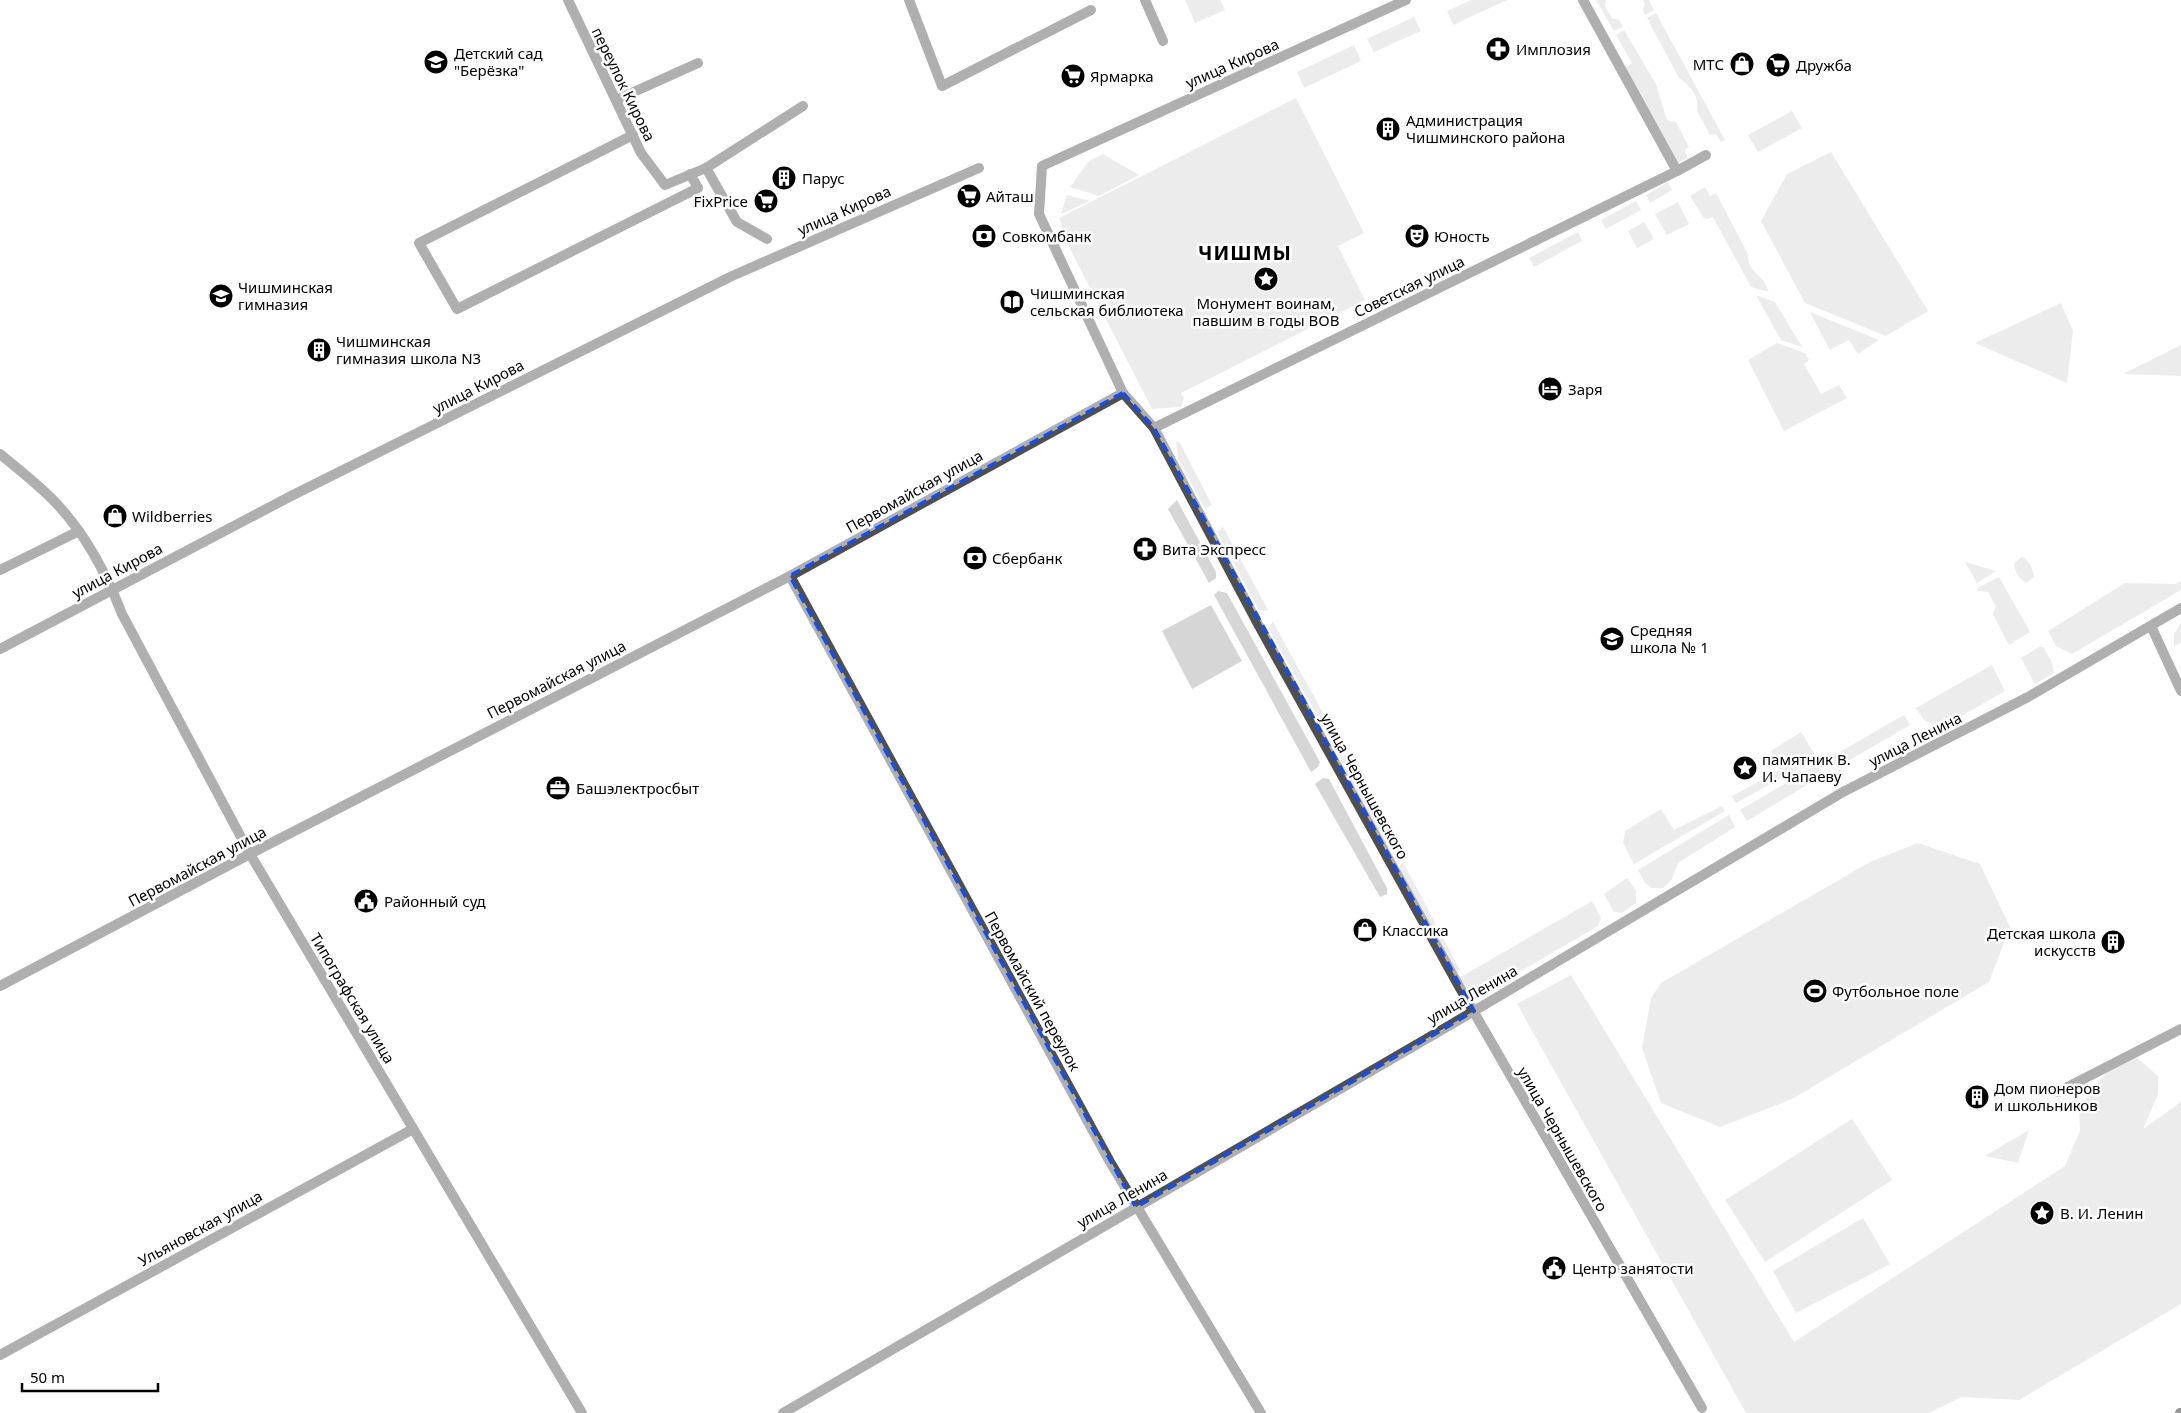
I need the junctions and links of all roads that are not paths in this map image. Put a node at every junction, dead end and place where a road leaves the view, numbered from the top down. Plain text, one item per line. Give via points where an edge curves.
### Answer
1 (568, 0) edge
2 (909, 0) edge
3 (1145, 0) edge
4 (1406, 0) edge
5 (1583, 0) edge
6 (1091, 10) dead end
7 (1163, 41) dead end
8 (698, 62) dead end
9 (616, 100) junction
10 (803, 106) dead end
11 (633, 135) junction
12 (1706, 155) dead end
13 (1042, 166) joint
14 (706, 168) junction
15 (978, 168) dead end
16 (1677, 171) junction
17 (690, 174) junction
18 (767, 239) dead end
19 (1123, 393) junction
20 (1154, 428) junction
21 (0, 454) edge
22 (79, 531) junction
23 (0, 570) edge
24 (790, 576) junction
25 (113, 590) junction
26 (2181, 608) edge
27 (2151, 626) junction
28 (0, 648) edge
29 (2181, 691) edge
30 (250, 854) junction
31 (0, 986) edge
32 (1474, 1011) junction
33 (2181, 1029) edge
34 (2058, 1092) dead end
35 (414, 1129) junction
36 (1136, 1207) junction
37 (0, 1355) edge
38 (1702, 1408) dead end
39 (582, 1413) edge
40 (783, 1413) edge
41 (1261, 1413) edge

1 - 9 street, переулок Кирова
2 - 6 street via 942,86
3 - 7 street
4 - 13 street, улица Кирова
5 - 16 street
8 - 9 street
9 - 11 street, переулок Кирова
10 - 14 street
11 - 17 street, переулок Кирова via 641,153 665,185
11 - 17 street via 419,243 457,309 698,188
12 - 16 street, Советская улица
13 - 19 street, улица Чернышевского via 1039,214
14 - 17 street
14 - 18 street via 737,222
15 - 25 street, улица Кирова via 732,276 293,495
16 - 20 street, Советская улица
19 - 20 street, улица Чернышевского
19 - 24 street, Первомайская улица
20 - 32 street, улица Чернышевского via 1258,624
21 - 22 street, Типографская улица via 48,495
22 - 23 street
22 - 25 street, Типографская улица
24 - 30 street, Первомайская улица
24 - 36 street, Первомайский переулок
25 - 28 street, улица Кирова
25 - 30 street, Типографская улица via 122,614
26 - 27 street, улица Ленина
27 - 29 street
27 - 32 street, улица Ленина via 2028,697 1843,792
30 - 31 street, Первомайская улица
30 - 35 street, Типографская улица
32 - 36 street, улица Ленина
32 - 38 street, улица Чернышевского
33 - 34 street
35 - 37 street, Ульяновская улица
35 - 39 street, Типографская улица
36 - 40 street, улица Ленина
36 - 41 street, Первомайский переулок

